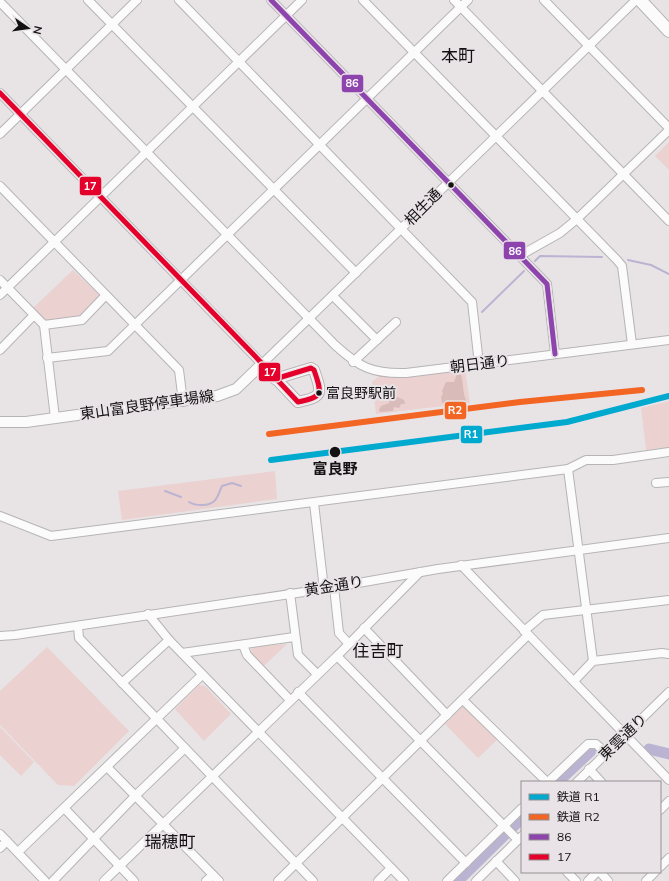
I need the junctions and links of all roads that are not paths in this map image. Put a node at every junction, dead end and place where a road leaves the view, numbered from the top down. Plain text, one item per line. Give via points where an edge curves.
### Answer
1 (88, 0) edge
2 (137, 0) edge
3 (179, 0) edge
4 (271, 0) edge
5 (302, 0) edge
6 (363, 0) edge
7 (454, 0) edge
8 (468, 0) edge
9 (544, 0) edge
10 (636, 0) edge
11 (640, 0) edge
12 (0, 2) edge
13 (461, 7) junction
14 (286, 16) junction
15 (112, 25) junction
16 (669, 31) edge
17 (588, 46) junction
18 (414, 53) junction
19 (240, 62) junction
20 (65, 69) junction
21 (542, 92) junction
22 (0, 93) edge
23 (367, 98) junction
24 (192, 107) junction
25 (20, 114) junction
26 (669, 129) edge
27 (0, 134) edge
28 (495, 136) junction
29 (320, 145) junction
30 (148, 152) junction
31 (623, 174) junction
32 (449, 182) junction
33 (0, 186) edge
34 (273, 190) junction
35 (101, 197) junction
36 (577, 219) junction
37 (669, 221) edge
38 (401, 229) junction
39 (228, 234) junction
40 (54, 242) junction
41 (520, 255) junction
42 (356, 273) junction
43 (0, 280) edge
44 (182, 280) junction
45 (8, 288) junction
46 (0, 295) edge
47 (106, 295) junction
48 (333, 296) junction
49 (34, 315) junction
50 (311, 318) junction
51 (396, 322) dead end
52 (44, 325) junction
53 (135, 325) junction
54 (377, 340) junction
55 (669, 340) edge
56 (632, 344) junction
57 (0, 350) edge
58 (555, 354) junction
59 (48, 358) junction
60 (353, 362) junction
61 (262, 364) junction
62 (479, 364) junction
63 (275, 379) dead end
64 (183, 402) junction
65 (55, 418) junction
66 (0, 422) edge
67 (669, 452) edge
68 (568, 470) junction
69 (669, 482) edge
70 (656, 483) dead end
71 (314, 503) junction
72 (0, 516) edge
73 (669, 538) edge
74 (580, 549) junction
75 (461, 565) junction
76 (420, 572) junction
77 (334, 587) junction
78 (324, 589) junction
79 (290, 593) junction
80 (669, 600) edge
81 (587, 610) junction
82 (148, 614) junction
83 (78, 626) junction
84 (364, 628) junction
85 (526, 633) junction
86 (0, 636) edge
87 (294, 637) junction
88 (169, 640) junction
89 (349, 644) junction
90 (243, 645) junction
91 (182, 653) junction
92 (669, 654) edge
93 (336, 656) junction
94 (593, 661) junction
95 (317, 674) junction
96 (202, 675) junction
97 (574, 682) junction
98 (122, 683) junction
99 (298, 692) junction
100 (669, 692) edge
101 (290, 700) junction
102 (463, 700) junction
103 (448, 715) junction
104 (157, 719) junction
105 (258, 730) junction
106 (625, 735) junction
107 (420, 741) junction
108 (185, 748) junction
109 (606, 752) junction
110 (107, 767) junction
111 (589, 770) junction
112 (212, 776) junction
113 (382, 779) junction
114 (669, 780) edge
115 (547, 781) edge
116 (549, 781) edge
117 (578, 781) edge
118 (600, 781) edge
119 (136, 796) junction
120 (669, 801) edge
121 (65, 809) junction
122 (521, 809) edge
123 (661, 809) edge
124 (342, 819) junction
125 (164, 824) junction
126 (507, 830) junction
127 (0, 834) edge
128 (520, 838) edge
129 (94, 839) junction
130 (7, 841) junction
131 (0, 848) edge
132 (18, 852) junction
133 (669, 858) edge
134 (496, 862) junction
135 (296, 864) junction
136 (466, 864) junction
137 (120, 866) junction
138 (661, 866) edge
139 (392, 868) junction
140 (568, 873) edge
141 (597, 873) edge
142 (599, 873) edge
143 (654, 873) edge
144 (216, 878) edge
145 (39, 879) edge
146 (53, 881) edge
147 (104, 881) edge
148 (134, 881) edge
149 (206, 881) edge
150 (278, 881) edge
151 (313, 881) edge
152 (378, 881) edge
153 (404, 881) edge
154 (447, 881) edge
155 (476, 881) edge
156 (515, 881) edge
157 (576, 881) edge
158 (588, 881) edge
159 (608, 881) edge
160 (646, 881) edge

1 - 15 street
2 - 15 street
3 - 19 street
4 - 14 street
5 - 14 street
6 - 18 street
7 - 13 street
8 - 13 street
9 - 17 street
10 - 17 street, 相生通
11 - 16 highway
12 - 20 street, 朝日通り
13 - 18 street
13 - 21 street
14 - 19 street
14 - 23 street
15 - 20 street
15 - 24 street
17 - 21 street, 相生通
17 - 26 street
18 - 23 street
18 - 28 street
19 - 24 street
19 - 29 street
20 - 25 street
20 - 30 street, 朝日通り
21 - 28 street, 相生通
21 - 31 street
22 - 25 street
23 - 29 street
23 - 32 street
24 - 30 street
24 - 34 street
25 - 27 street
25 - 35 street
26 - 31 street
28 - 32 street, 相生通
28 - 36 street
29 - 34 street
29 - 38 street
30 - 35 street
30 - 39 street, 朝日通り
31 - 36 street
31 - 37 street
32 - 38 street, 相生通
32 - 41 street
33 - 40 street
34 - 39 street
34 - 42 street
35 - 40 street
35 - 44 street
36 - 41 street via 560,233
36 - 56 street via 622,266
38 - 42 street, 相生通
38 - 62 street via 472,302
39 - 44 street
39 - 50 street, 朝日通り
40 - 45 street
40 - 47 street
41 - 58 street via 547,284
42 - 48 street, 相生通
43 - 45 street
44 - 53 street
44 - 61 street
45 - 46 street
45 - 49 street
47 - 52 street via 82,320
47 - 53 street
48 - 50 street, 相生通
48 - 54 street
49 - 52 street
49 - 57 street
50 - 60 street, 朝日通り
50 - 61 street, 相生通
51 - 54 street
52 - 59 street
53 - 59 street via 108,351
53 - 64 street via 179,370
54 - 60 street
55 - 56 street, 朝日通り
56 - 58 street, 朝日通り
58 - 62 street, 朝日通り
59 - 65 street
60 - 62 street, 朝日通り via 370,370 387,373
61 - 63 main road
61 - 64 main road, 東山富良野停車場線 via 236,389 228,393
64 - 65 main road, 東山富良野停車場線
65 - 66 main road, 東山富良野停車場線
67 - 68 street via 613,460 586,460
68 - 71 street
68 - 74 street
69 - 70 street
71 - 72 street via 51,536
71 - 78 street
73 - 74 street, 黄金通り
74 - 75 street, 黄金通り
74 - 81 street
75 - 76 street, 黄金通り
75 - 85 street
76 - 77 street, 黄金通り
76 - 84 street
77 - 78 street, 黄金通り
77 - 89 street via 339,633
78 - 79 street, 黄金通り
79 - 82 street, 黄金通り
79 - 87 street
80 - 81 street
81 - 85 street via 543,615
81 - 94 street
82 - 83 street, 黄金通り
82 - 88 street
83 - 86 street, 黄金通り
83 - 98 street via 79,638
84 - 89 street
84 - 103 street
85 - 97 street
85 - 102 street
87 - 90 street
87 - 95 street via 298,655
88 - 91 street
88 - 98 street
89 - 93 street
90 - 91 street
90 - 101 street via 247,655
91 - 96 street
92 - 94 street
93 - 95 street
93 - 107 street
94 - 97 street
95 - 99 street
96 - 104 street
96 - 105 street
97 - 106 street
98 - 104 street
99 - 101 street
99 - 113 street
100 - 106 street, 東雲通り
101 - 105 street
102 - 103 street
102 - 115 street
103 - 107 street
104 - 108 street
104 - 110 street
105 - 112 street
105 - 124 street
106 - 109 street, 東雲通り
106 - 114 street
107 - 113 street
107 - 126 street
108 - 112 street
108 - 119 street
109 - 111 street, 東雲通り
109 - 116 street via 596,744 588,744
110 - 119 street
110 - 121 street
111 - 117 street, 東雲通り
111 - 118 street
112 - 125 street
112 - 135 street
113 - 124 street
113 - 136 street
119 - 125 street
119 - 129 street
120 - 123 street
121 - 129 street
121 - 132 street
122 - 126 street
124 - 135 street
124 - 139 street
125 - 137 street
125 - 144 street
126 - 128 street
126 - 136 street
127 - 130 street
128 - 134 street
129 - 137 street
129 - 146 street
130 - 131 street
130 - 132 street
132 - 145 street
133 - 138 street
134 - 155 street
134 - 156 street
135 - 150 street
135 - 151 street
136 - 154 street
137 - 147 street
137 - 148 street
139 - 152 street
139 - 153 street
140 - 157 street
141 - 158 street
142 - 159 street
143 - 160 street
144 - 149 street

